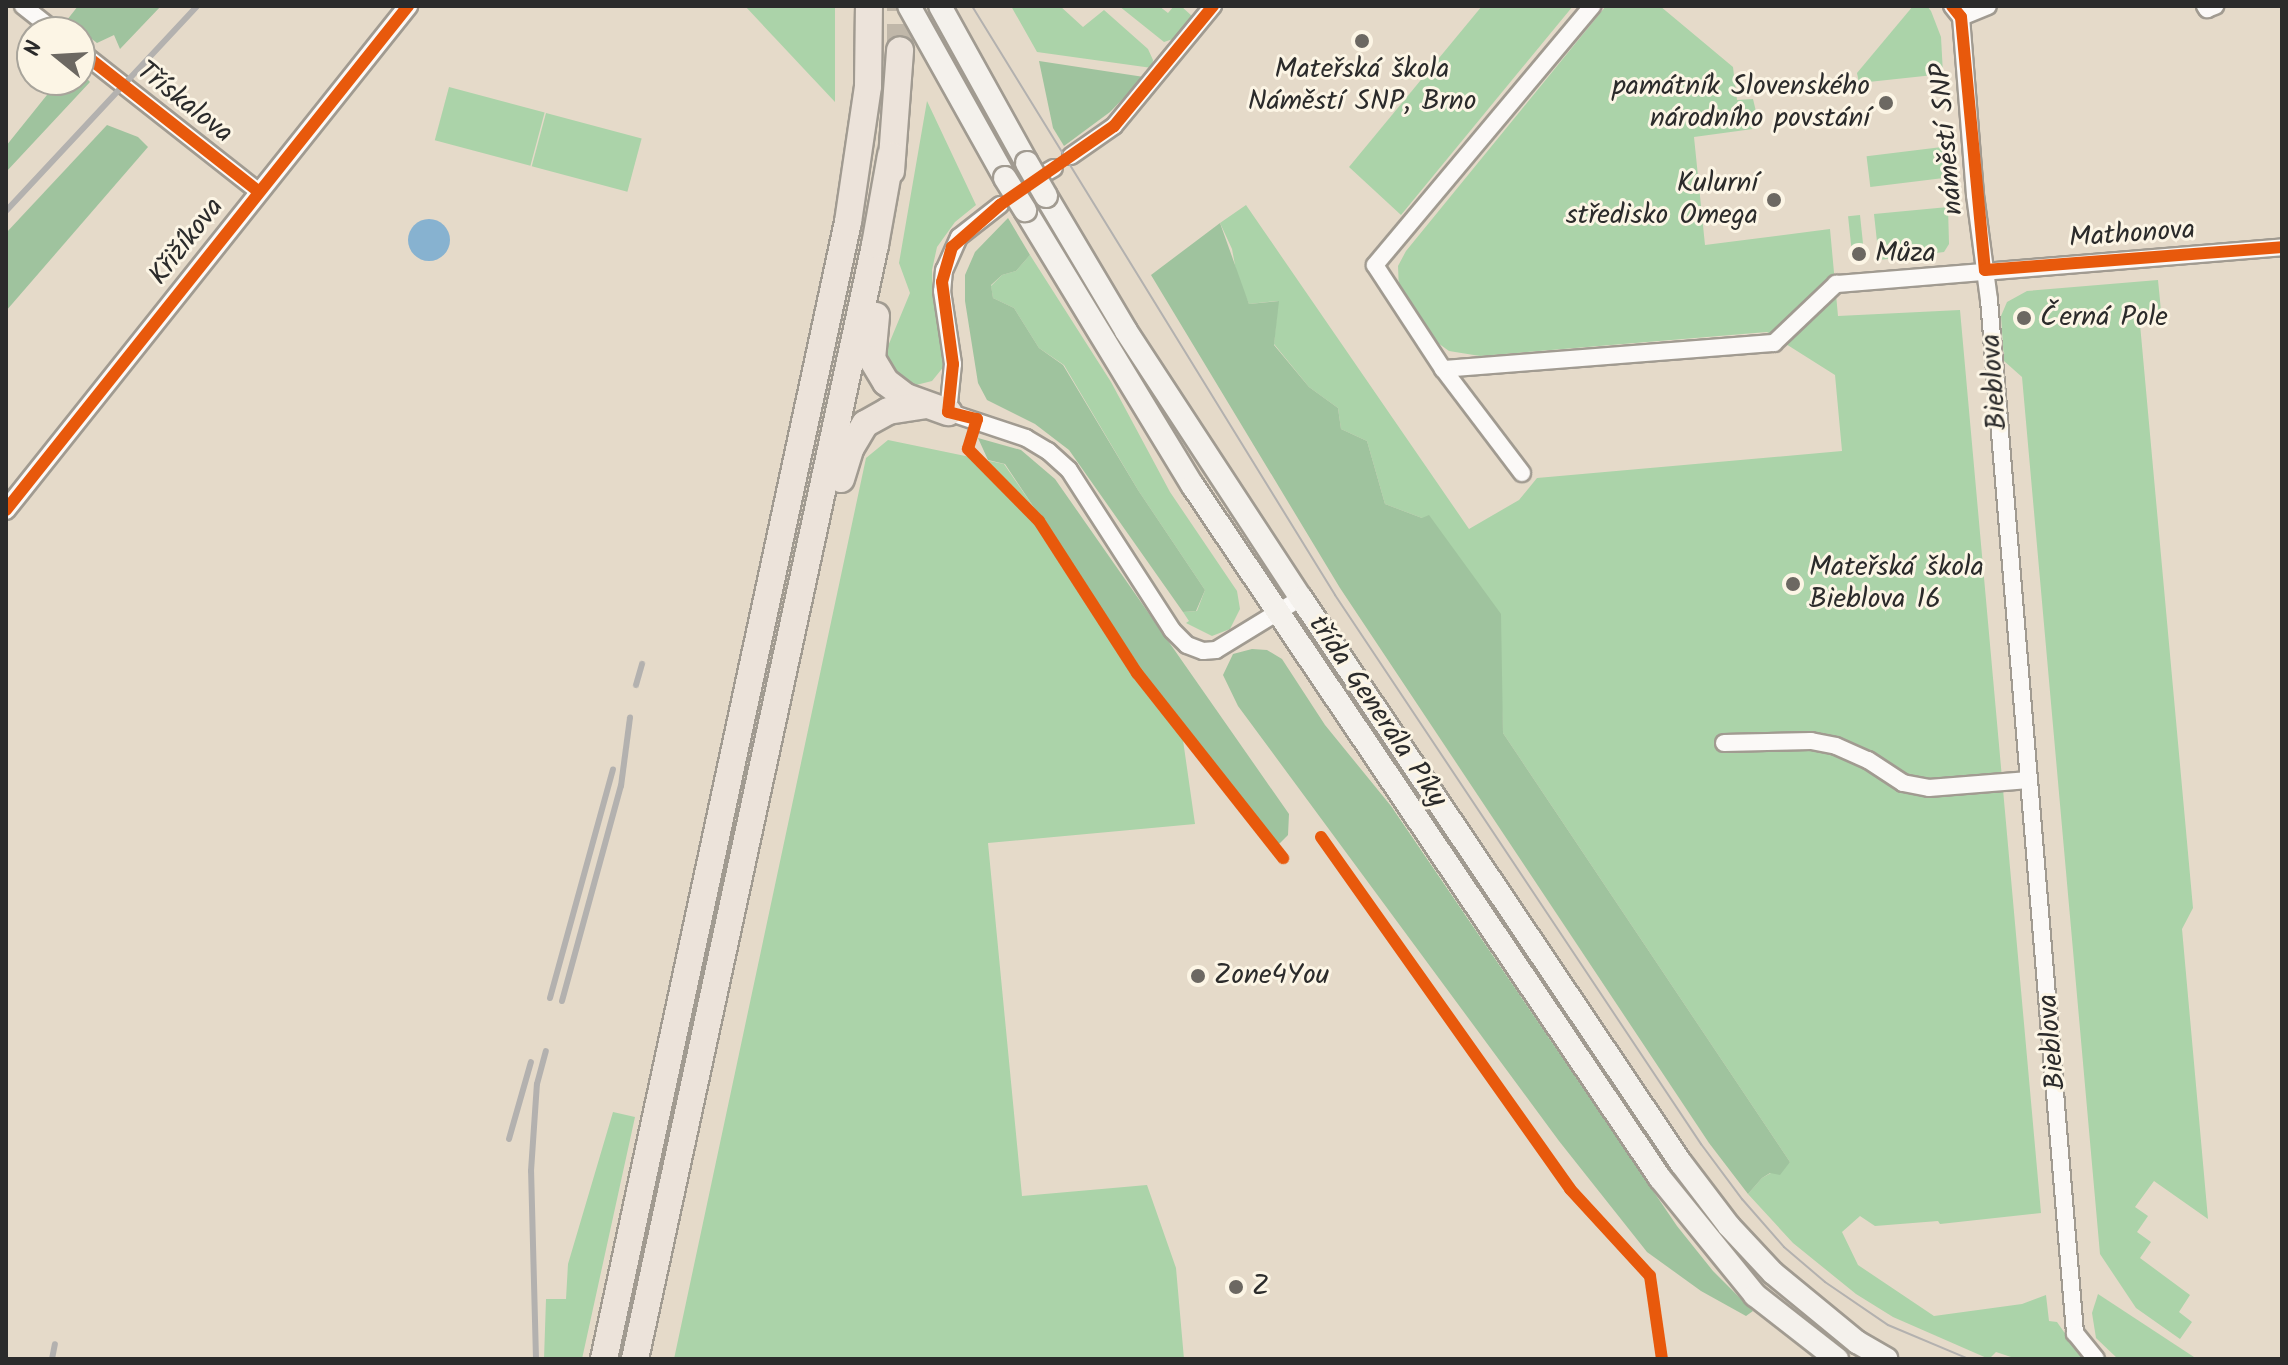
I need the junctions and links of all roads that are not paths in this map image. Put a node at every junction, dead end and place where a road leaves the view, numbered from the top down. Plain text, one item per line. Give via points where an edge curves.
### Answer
1 (408, 6) edge
2 (869, 6) edge
3 (909, 6) edge
4 (940, 6) edge
5 (1213, 6) edge
6 (1592, 6) edge
7 (1988, 6) edge
8 (2205, 6) edge
9 (2215, 6) edge
10 (1956, 12) edge
11 (900, 50) tunnel mouth
12 (96, 64) edge
13 (891, 155) junction
14 (1071, 156) dead end
15 (258, 191) junction
16 (1000, 205) dead end
17 (2282, 247) edge
18 (1985, 270) junction
19 (1443, 369) junction
20 (936, 408) junction
21 (1522, 473) dead end
22 (6, 510) edge
23 (1301, 598) junction
24 (1280, 613) junction
25 (794, 619) junction
26 (1724, 743) dead end
27 (2029, 780) junction
28 (636, 1354) edge
29 (604, 1359) edge
30 (1837, 1359) edge
31 (1887, 1359) edge
32 (2096, 1359) edge

1 - 15 street, Křižíkova
2 - 29 highway via 868,86 848,222
3 - 24 main road, třída Generála Píky, bridge via 1133,392
4 - 23 main road, třída Generála Píky, bridge via 1043,168 1046,196 1126,331
5 - 14 street via 1114,126
6 - 19 street via 1375,265
7 - 10 street
8 - 9 street
10 - 18 street, náměstí SNP
11 - 13 highway
12 - 15 street, Třískalova
13 - 20 highway via 890,249 872,359 893,389
13 - 25 highway
15 - 22 street, Křižíkova
16 - 20 street via 959,237 944,270 953,364
17 - 18 street, Mathonova
18 - 19 street via 1836,284 1774,343
18 - 27 street, Bieblova
19 - 21 street
20 - 24 street via 1026,438 1069,470 1172,630 1187,645 1216,650
20 - 25 highway via 878,415 857,436 828,539
23 - 24 street
23 - 31 main road, třída Generála Píky via 1719,1213 1750,1251 1814,1310
24 - 30 main road, třída Generála Píky via 1660,1178 1755,1295
25 - 28 highway
26 - 27 street via 1811,741 1836,746 1903,783 1929,788
27 - 32 street, Bieblova via 2075,1333

